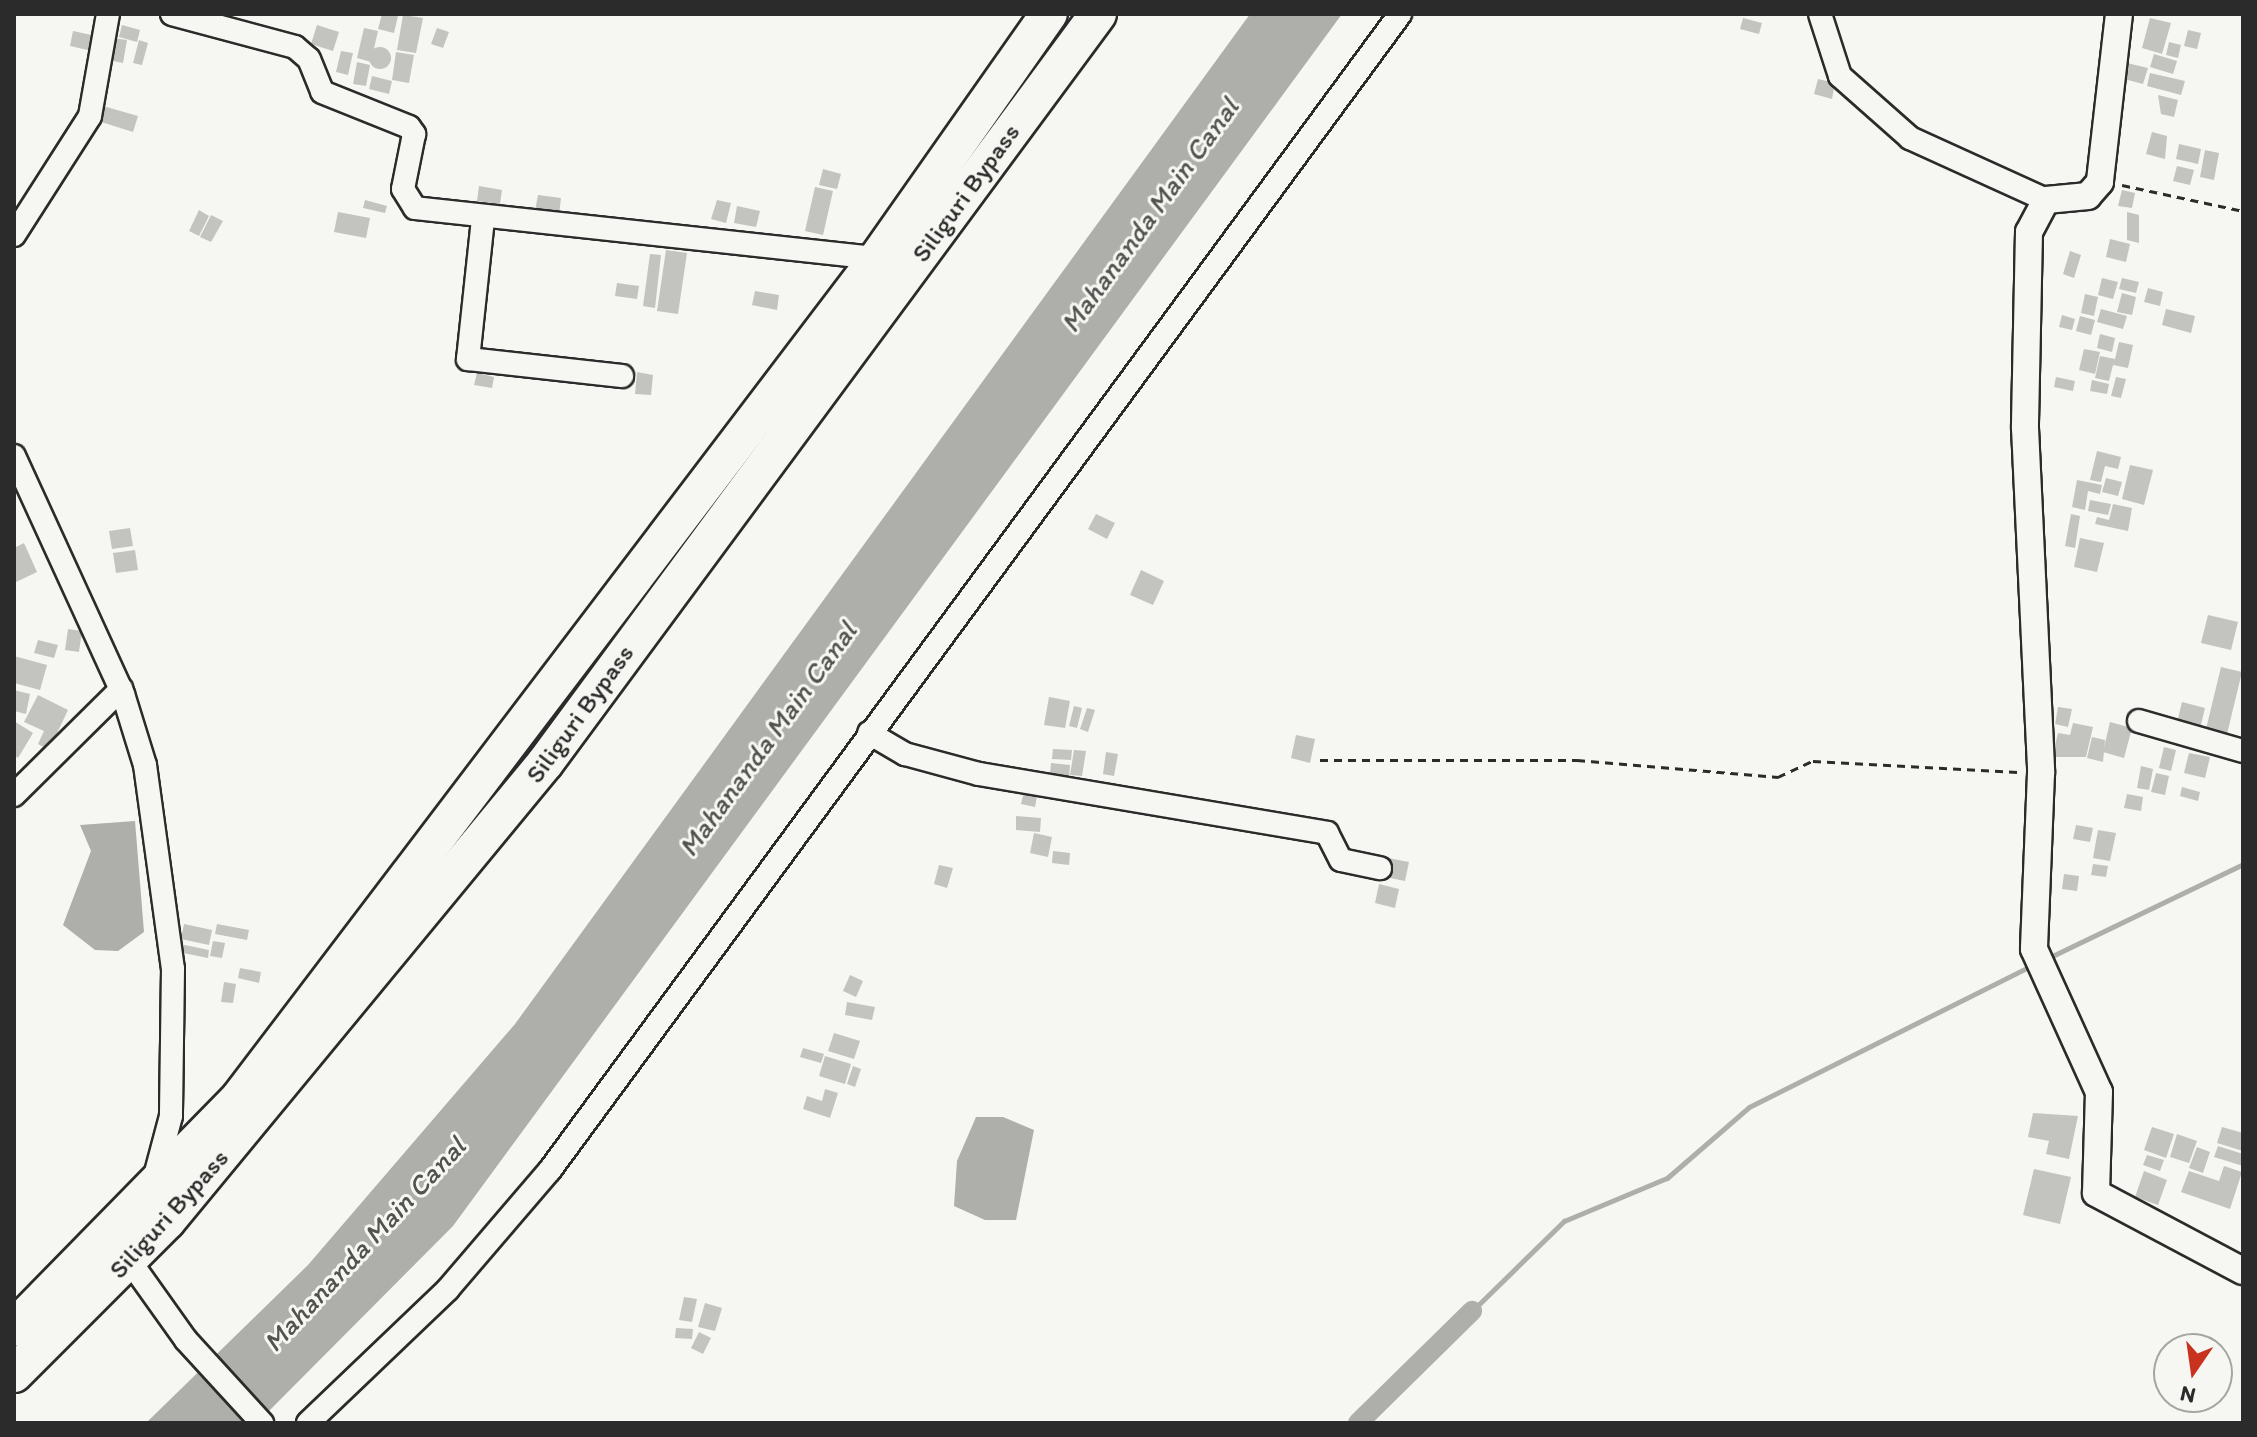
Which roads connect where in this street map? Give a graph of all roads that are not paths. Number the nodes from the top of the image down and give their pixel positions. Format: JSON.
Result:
{"nodes":[{"id":1,"x":108,"y":14,"type":"edge"},
{"id":2,"x":172,"y":14,"type":"edge"},
{"id":3,"x":1049,"y":14,"type":"edge"},
{"id":4,"x":1098,"y":14,"type":"edge"},
{"id":5,"x":1400,"y":14,"type":"edge"},
{"id":6,"x":1820,"y":14,"type":"edge"},
{"id":7,"x":2119,"y":14,"type":"edge"},
{"id":8,"x":2046,"y":200,"type":"junction"},
{"id":9,"x":483,"y":219,"type":"junction"},
{"id":10,"x":14,"y":235,"type":"edge"},
{"id":11,"x":878,"y":257,"type":"junction"},
{"id":12,"x":914,"y":264,"type":"junction"},
{"id":13,"x":622,"y":376,"type":"dead end"},
{"id":14,"x":14,"y":456,"type":"edge"},
{"id":15,"x":121,"y":689,"type":"junction"},
{"id":16,"x":2139,"y":721,"type":"dead end"},
{"id":17,"x":869,"y":733,"type":"junction"},
{"id":18,"x":2243,"y":751,"type":"edge"},
{"id":19,"x":14,"y":795,"type":"edge"},
{"id":20,"x":1380,"y":868,"type":"dead end"},
{"id":21,"x":159,"y":1207,"type":"junction"},
{"id":22,"x":129,"y":1260,"type":"junction"},
{"id":23,"x":2242,"y":1268,"type":"edge"},
{"id":24,"x":14,"y":1328,"type":"edge"},
{"id":25,"x":14,"y":1374,"type":"edge"},
{"id":26,"x":262,"y":1423,"type":"edge"},
{"id":27,"x":308,"y":1423,"type":"edge"}],
"edges":[{"from":1,"to":10,"type":"street"},
{"from":2,"to":9,"type":"street"},
{"from":3,"to":11,"type":"highway"},
{"from":4,"to":12,"type":"highway","name":"Siliguri Bypass"},
{"from":5,"to":17,"type":"street"},
{"from":6,"to":8,"type":"street"},
{"from":7,"to":8,"type":"street"},
{"from":8,"to":23,"type":"street"},
{"from":9,"to":11,"type":"street"},
{"from":9,"to":13,"type":"street"},
{"from":11,"to":12,"type":"street"},
{"from":11,"to":21,"type":"highway"},
{"from":12,"to":21,"type":"highway","name":"Siliguri Bypass"},
{"from":14,"to":15,"type":"street"},
{"from":15,"to":19,"type":"street"},
{"from":15,"to":21,"type":"street"},
{"from":16,"to":18,"type":"street"},
{"from":17,"to":20,"type":"street"},
{"from":17,"to":27,"type":"street"},
{"from":21,"to":22,"type":"highway","name":"Siliguri Bypass"},
{"from":21,"to":24,"type":"highway"},
{"from":22,"to":25,"type":"highway","name":"Siliguri Bypass"},
{"from":22,"to":26,"type":"street"}]}
